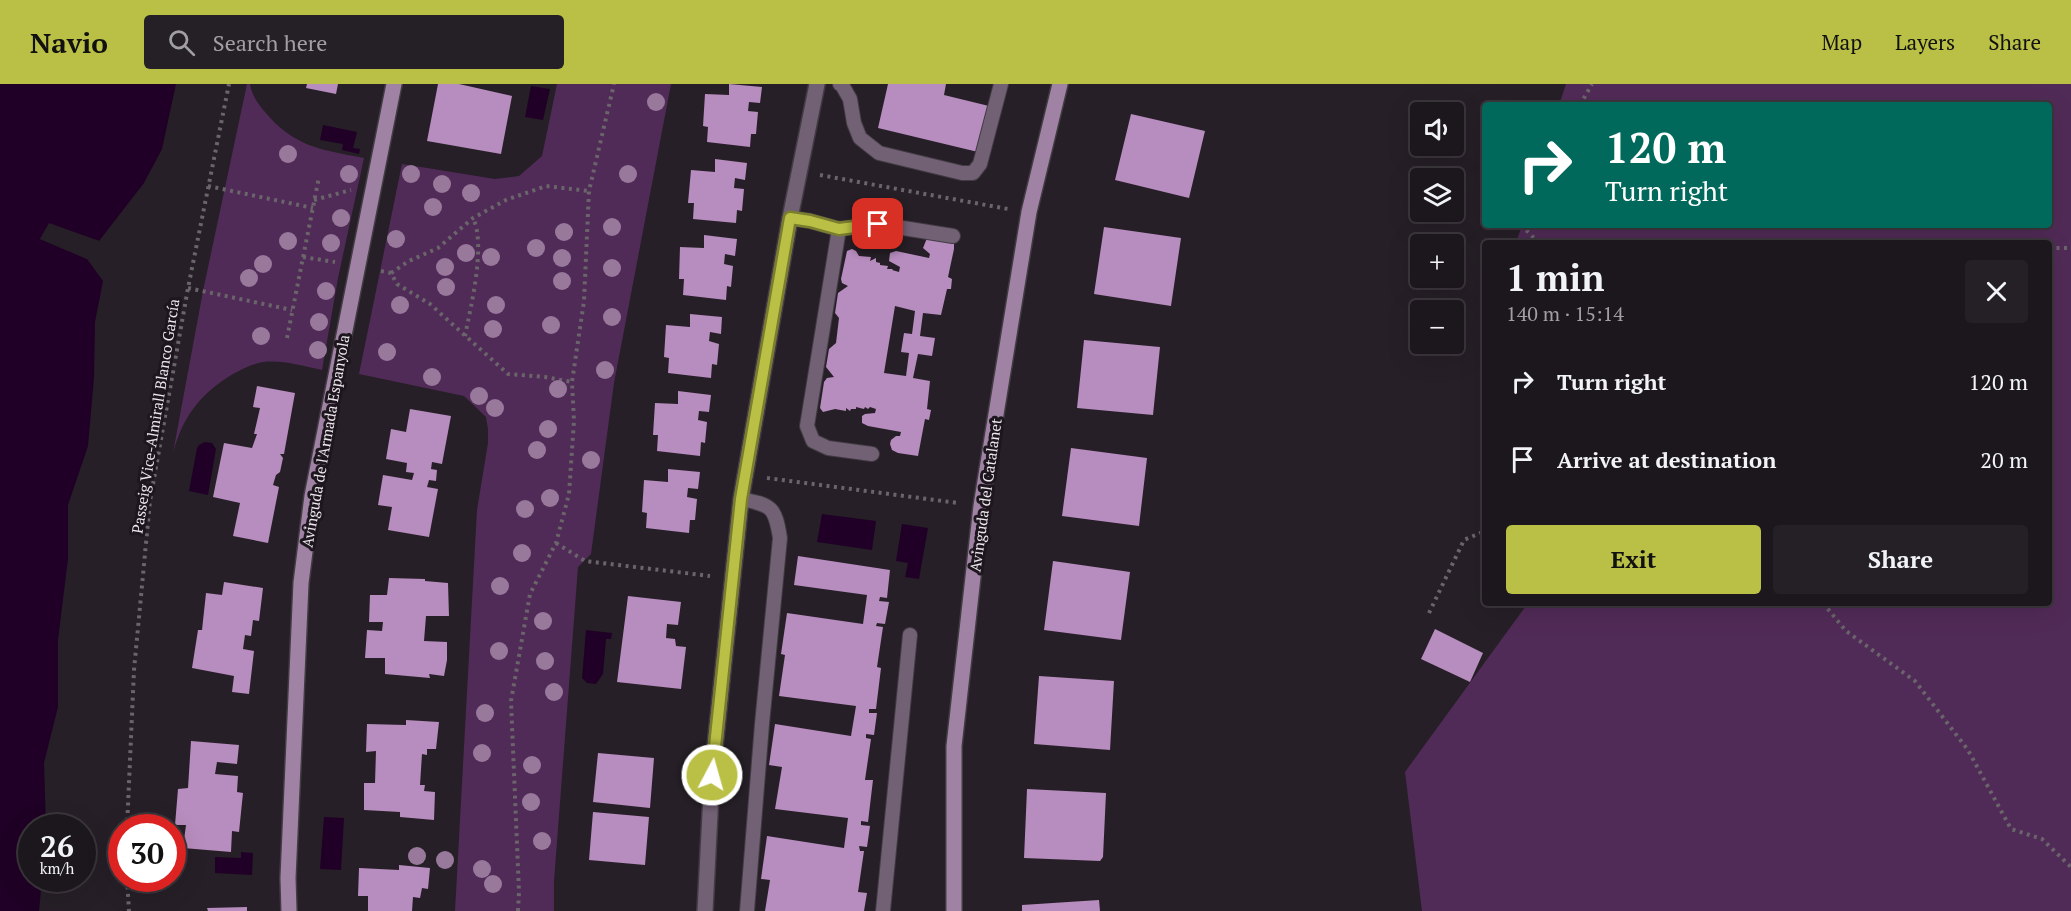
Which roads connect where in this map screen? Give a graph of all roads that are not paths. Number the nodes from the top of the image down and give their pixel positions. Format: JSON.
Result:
{"nodes":[{"id":1,"x":394,"y":84,"type":"edge"},
{"id":2,"x":817,"y":84,"type":"edge"},
{"id":3,"x":840,"y":84,"type":"edge"},
{"id":4,"x":1001,"y":84,"type":"edge"},
{"id":5,"x":1060,"y":84,"type":"edge"},
{"id":6,"x":790,"y":218,"type":"junction"},
{"id":7,"x":839,"y":229,"type":"junction"},
{"id":8,"x":953,"y":236,"type":"dead end"},
{"id":9,"x":872,"y":454,"type":"dead end"},
{"id":10,"x":741,"y":499,"type":"junction"},
{"id":11,"x":910,"y":635,"type":"dead end"},
{"id":12,"x":289,"y":911,"type":"edge"},
{"id":13,"x":705,"y":911,"type":"edge"},
{"id":14,"x":747,"y":911,"type":"edge"},
{"id":15,"x":883,"y":911,"type":"edge"},
{"id":16,"x":954,"y":911,"type":"edge"}],
"edges":[{"from":1,"to":12,"type":"main road","name":"Avinguda de l'Armada Espanyola"},
{"from":2,"to":6,"type":"street"},
{"from":3,"to":4,"type":"lane"},
{"from":5,"to":16,"type":"main road","name":"Avinguda del Catalanet"},
{"from":6,"to":7,"type":"lane"},
{"from":6,"to":10,"type":"street"},
{"from":7,"to":8,"type":"lane"},
{"from":7,"to":9,"type":"lane"},
{"from":10,"to":13,"type":"street"},
{"from":10,"to":14,"type":"lane"},
{"from":11,"to":15,"type":"lane"}]}
